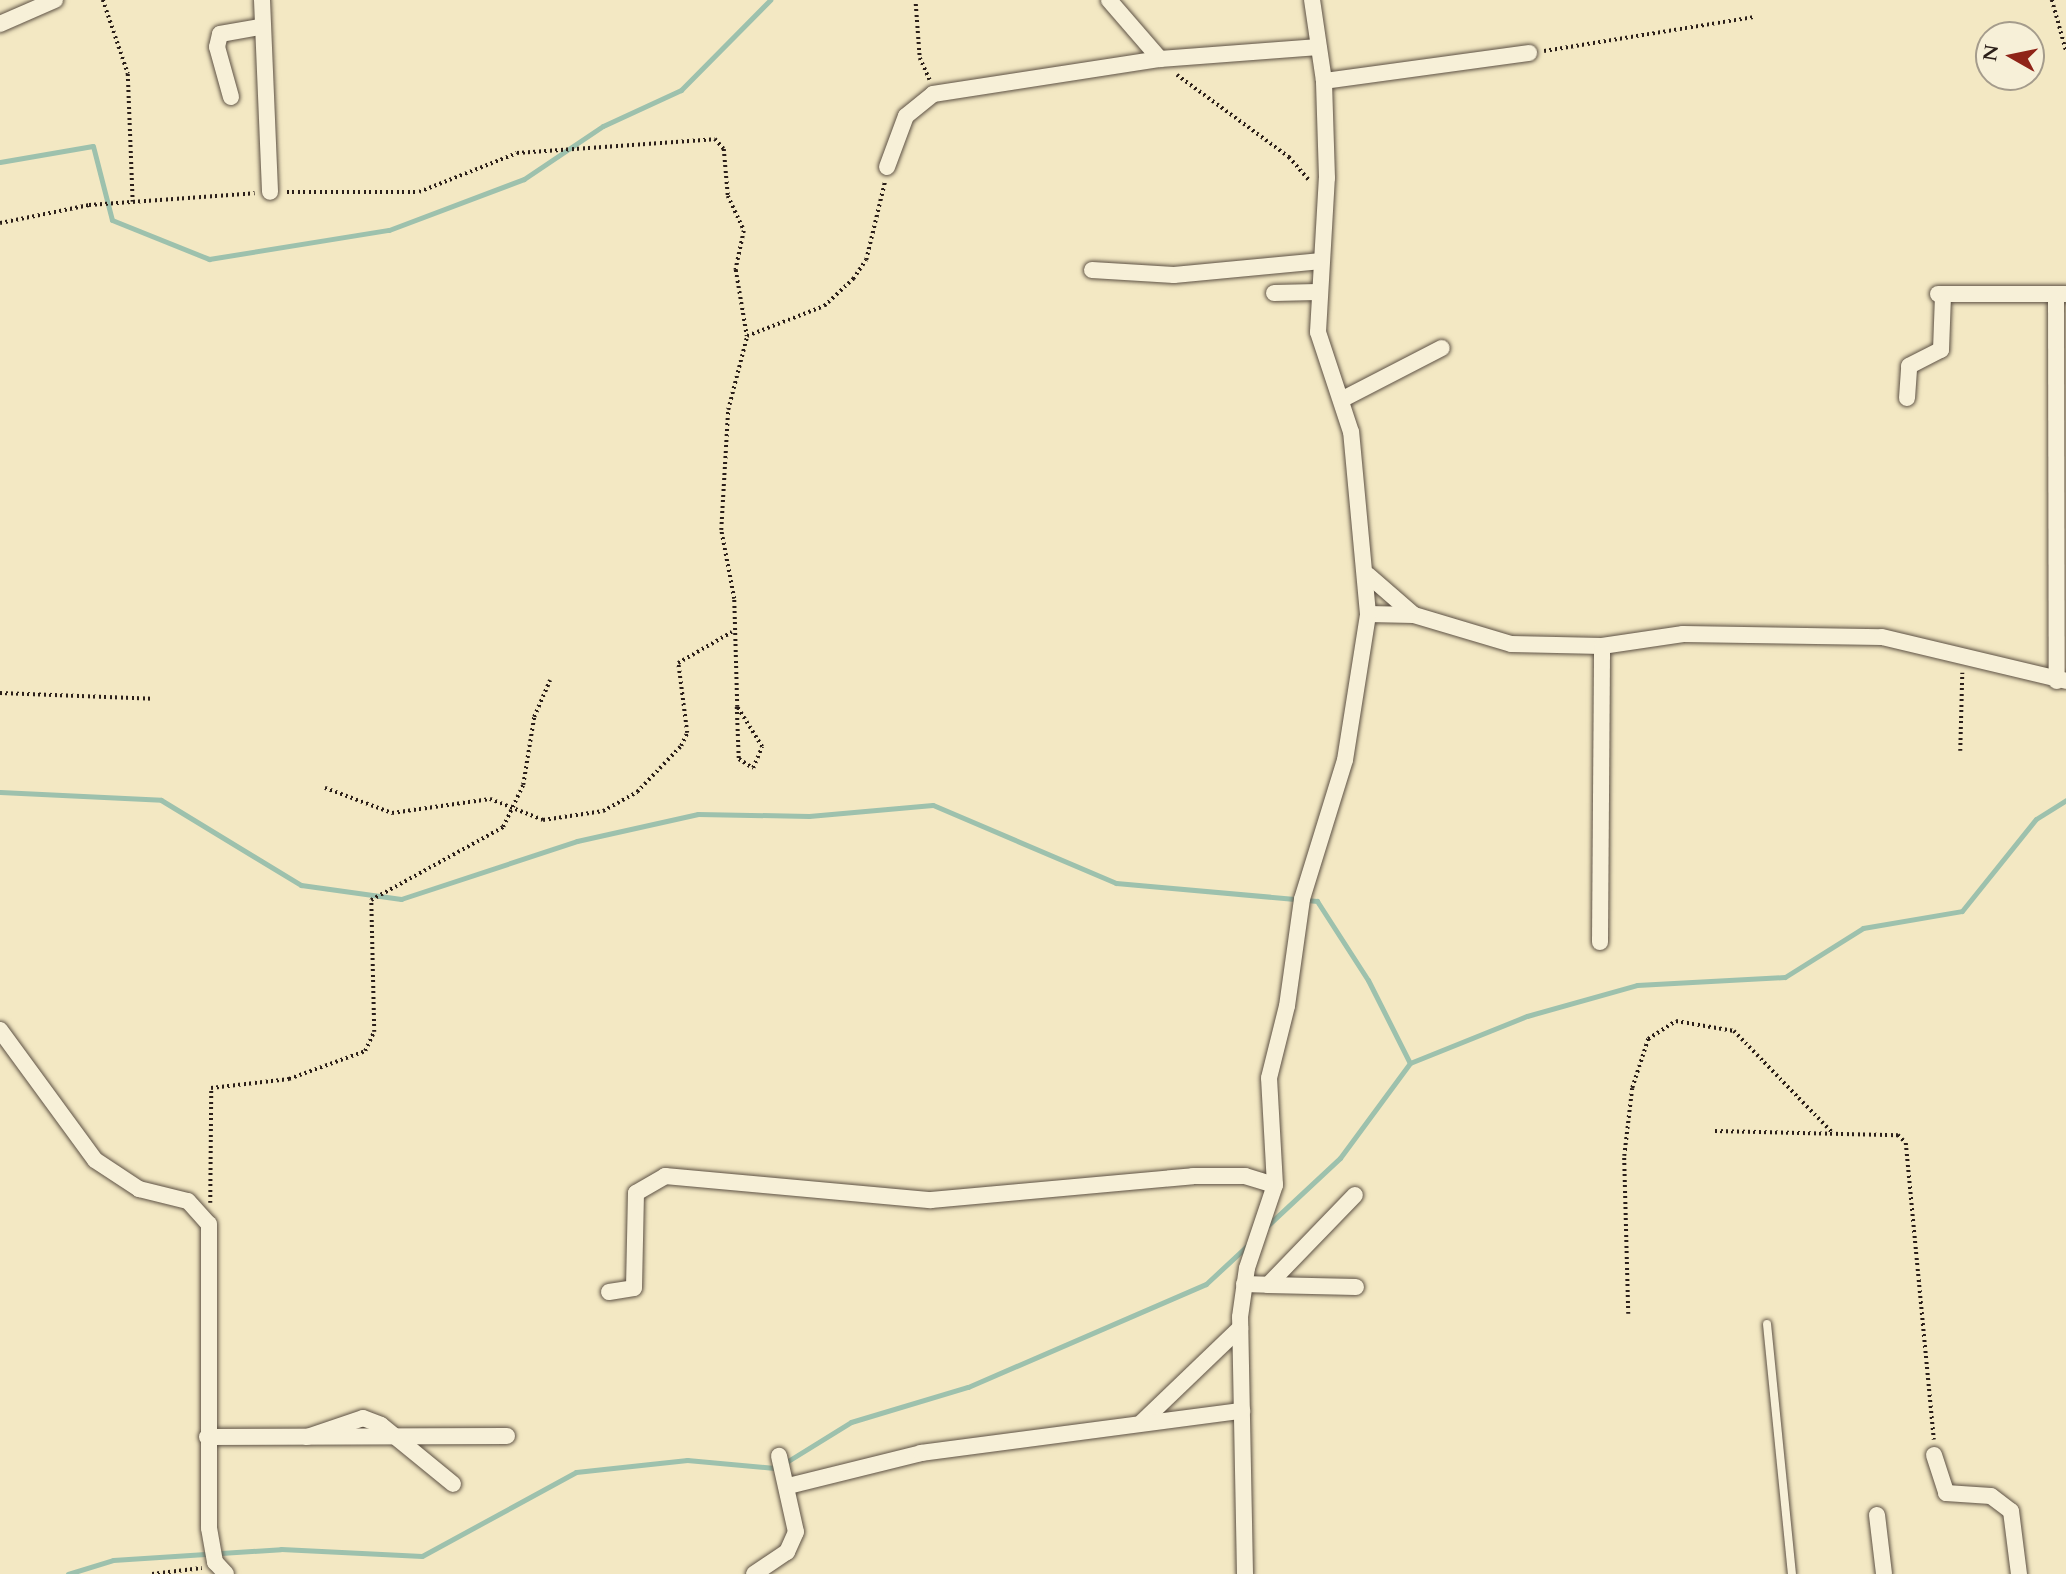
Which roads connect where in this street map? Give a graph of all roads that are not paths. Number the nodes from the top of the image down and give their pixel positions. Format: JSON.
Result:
{"nodes":[{"id":1,"x":55,"y":0,"type":"edge"},
{"id":2,"x":262,"y":0,"type":"edge"},
{"id":3,"x":1109,"y":0,"type":"edge"},
{"id":4,"x":1312,"y":0,"type":"edge"},
{"id":5,"x":0,"y":24,"type":"edge"},
{"id":6,"x":260,"y":27,"type":"junction"},
{"id":7,"x":1319,"y":47,"type":"junction"},
{"id":8,"x":1529,"y":53,"type":"road end"},
{"id":9,"x":1160,"y":59,"type":"junction"},
{"id":10,"x":1324,"y":81,"type":"junction"},
{"id":11,"x":231,"y":97,"type":"dead end"},
{"id":12,"x":887,"y":167,"type":"road end"},
{"id":13,"x":270,"y":192,"type":"road end"},
{"id":14,"x":1321,"y":261,"type":"junction"},
{"id":15,"x":1092,"y":270,"type":"dead end"},
{"id":16,"x":1317,"y":292,"type":"junction"},
{"id":17,"x":1274,"y":293,"type":"dead end"},
{"id":18,"x":2061,"y":294,"type":"edge"},
{"id":19,"x":2066,"y":319,"type":"edge"},
{"id":20,"x":2057,"y":341,"type":"junction"},
{"id":21,"x":1442,"y":348,"type":"dead end"},
{"id":22,"x":1343,"y":398,"type":"junction"},
{"id":23,"x":1907,"y":398,"type":"dead end"},
{"id":24,"x":1368,"y":575,"type":"junction"},
{"id":25,"x":1368,"y":614,"type":"junction"},
{"id":26,"x":1414,"y":615,"type":"junction"},
{"id":27,"x":1602,"y":646,"type":"junction"},
{"id":28,"x":2061,"y":681,"type":"edge"},
{"id":29,"x":1600,"y":943,"type":"dead end"},
{"id":30,"x":0,"y":1030,"type":"edge"},
{"id":31,"x":1275,"y":1185,"type":"junction"},
{"id":32,"x":1355,"y":1195,"type":"dead end"},
{"id":33,"x":1244,"y":1284,"type":"junction"},
{"id":34,"x":1268,"y":1285,"type":"junction"},
{"id":35,"x":1356,"y":1287,"type":"dead end"},
{"id":36,"x":608,"y":1292,"type":"dead end"},
{"id":37,"x":1766,"y":1324,"type":"dead end"},
{"id":38,"x":1240,"y":1328,"type":"junction"},
{"id":39,"x":1242,"y":1411,"type":"junction"},
{"id":40,"x":1142,"y":1422,"type":"junction"},
{"id":41,"x":507,"y":1436,"type":"dead end"},
{"id":42,"x":207,"y":1437,"type":"junction"},
{"id":43,"x":398,"y":1438,"type":"junction"},
{"id":44,"x":1934,"y":1455,"type":"road end"},
{"id":45,"x":779,"y":1456,"type":"dead end"},
{"id":46,"x":453,"y":1484,"type":"dead end"},
{"id":47,"x":788,"y":1486,"type":"junction"},
{"id":48,"x":1877,"y":1515,"type":"dead end"},
{"id":49,"x":222,"y":1571,"type":"edge"},
{"id":50,"x":754,"y":1574,"type":"edge"},
{"id":51,"x":1245,"y":1574,"type":"edge"},
{"id":52,"x":1792,"y":1574,"type":"edge"},
{"id":53,"x":1884,"y":1574,"type":"edge"},
{"id":54,"x":2019,"y":1574,"type":"edge"}],
"edges":[{"from":1,"to":5,"type":"street"},
{"from":2,"to":6,"type":"street"},
{"from":3,"to":9,"type":"street"},
{"from":4,"to":7,"type":"street"},
{"from":6,"to":11,"type":"street"},
{"from":6,"to":13,"type":"street"},
{"from":7,"to":9,"type":"street"},
{"from":7,"to":10,"type":"street"},
{"from":8,"to":10,"type":"street"},
{"from":9,"to":12,"type":"street"},
{"from":10,"to":14,"type":"street"},
{"from":14,"to":15,"type":"street"},
{"from":14,"to":16,"type":"street"},
{"from":16,"to":17,"type":"street"},
{"from":16,"to":22,"type":"street"},
{"from":18,"to":20,"type":"street"},
{"from":18,"to":23,"type":"street"},
{"from":19,"to":20,"type":"street"},
{"from":20,"to":28,"type":"street"},
{"from":21,"to":22,"type":"street"},
{"from":22,"to":24,"type":"street"},
{"from":24,"to":25,"type":"street"},
{"from":24,"to":26,"type":"street"},
{"from":25,"to":26,"type":"street"},
{"from":25,"to":31,"type":"street"},
{"from":26,"to":27,"type":"street"},
{"from":27,"to":28,"type":"street"},
{"from":27,"to":29,"type":"street"},
{"from":30,"to":42,"type":"street"},
{"from":31,"to":33,"type":"street"},
{"from":31,"to":36,"type":"street"},
{"from":32,"to":34,"type":"street"},
{"from":33,"to":34,"type":"street"},
{"from":33,"to":38,"type":"street"},
{"from":34,"to":35,"type":"street"},
{"from":37,"to":52,"type":"lane"},
{"from":38,"to":39,"type":"street"},
{"from":38,"to":40,"type":"street"},
{"from":39,"to":40,"type":"street"},
{"from":39,"to":51,"type":"street"},
{"from":40,"to":47,"type":"street"},
{"from":41,"to":43,"type":"street"},
{"from":42,"to":43,"type":"street"},
{"from":42,"to":49,"type":"street"},
{"from":43,"to":46,"type":"street"},
{"from":44,"to":54,"type":"street"},
{"from":45,"to":47,"type":"street"},
{"from":47,"to":50,"type":"street"},
{"from":48,"to":53,"type":"street"}]}
